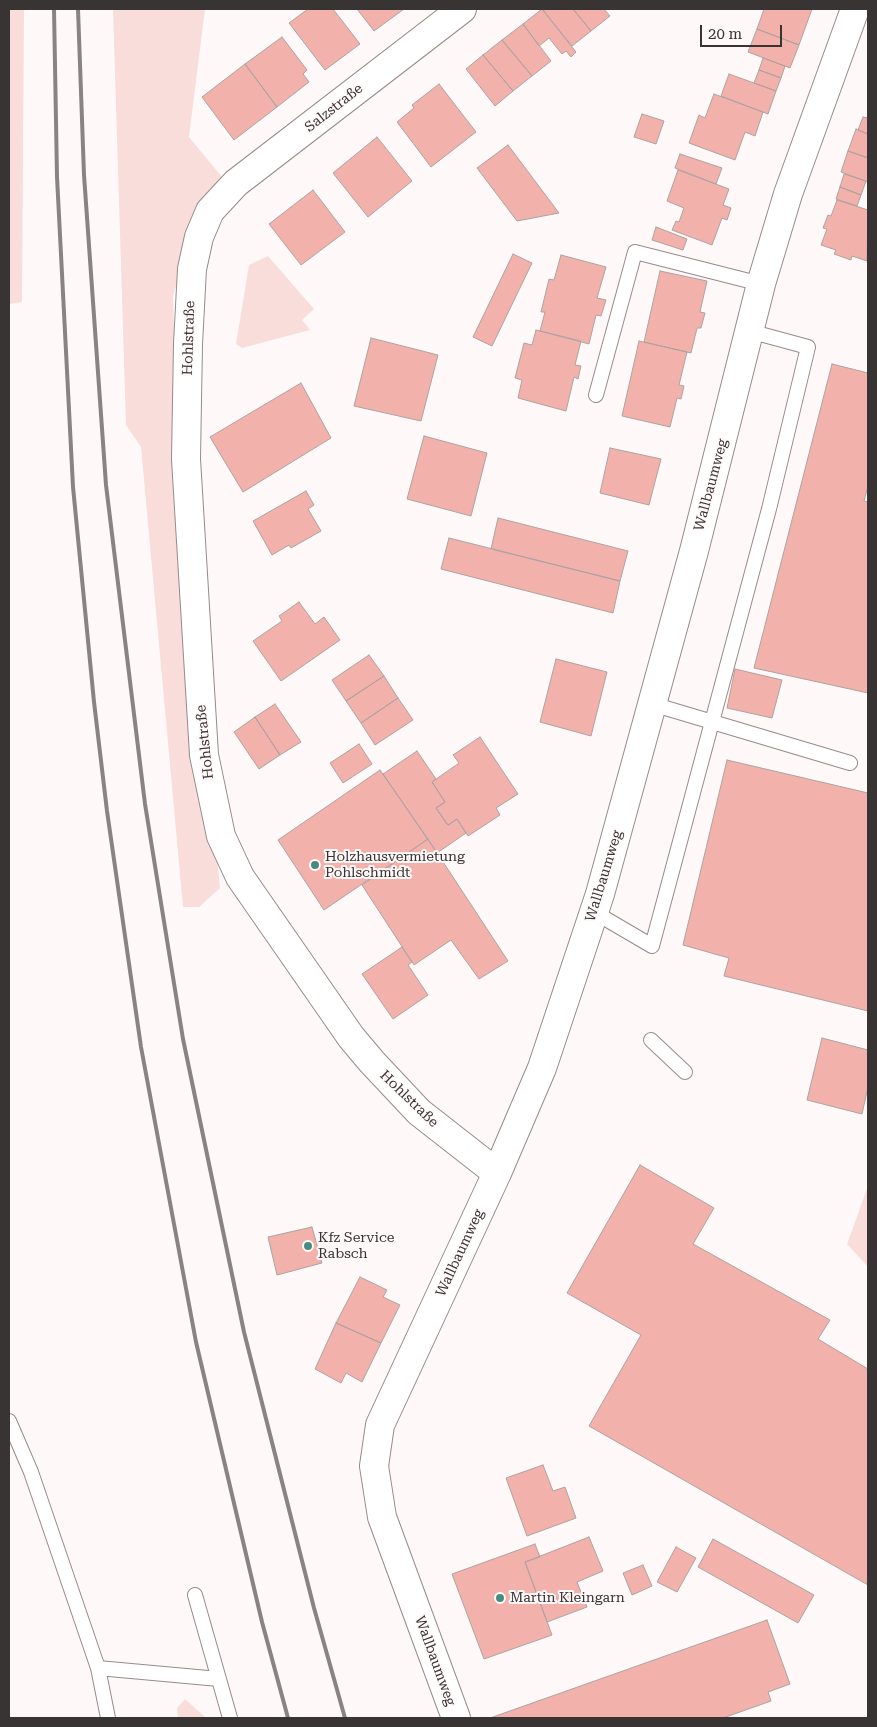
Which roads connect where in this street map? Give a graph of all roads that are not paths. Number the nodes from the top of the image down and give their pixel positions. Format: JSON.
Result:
{"nodes":[{"id":1,"x":462,"y":9,"type":"edge"},
{"id":2,"x":859,"y":11,"type":"edge"},
{"id":3,"x":210,"y":211,"type":"joint"},
{"id":4,"x":762,"y":284,"type":"junction"},
{"id":5,"x":749,"y":331,"type":"junction"},
{"id":6,"x":596,"y":395,"type":"dead end"},
{"id":7,"x":652,"y":704,"type":"junction"},
{"id":8,"x":712,"y":722,"type":"junction"},
{"id":9,"x":850,"y":763,"type":"dead end"},
{"id":10,"x":594,"y":912,"type":"junction"},
{"id":11,"x":651,"y":1040,"type":"dead end"},
{"id":12,"x":685,"y":1072,"type":"dead end"},
{"id":13,"x":497,"y":1173,"type":"junction"},
{"id":14,"x":9,"y":1421,"type":"edge"},
{"id":15,"x":195,"y":1595,"type":"dead end"},
{"id":16,"x":98,"y":1668,"type":"junction"},
{"id":17,"x":219,"y":1679,"type":"junction"},
{"id":18,"x":108,"y":1718,"type":"edge"},
{"id":19,"x":230,"y":1718,"type":"edge"},
{"id":20,"x":456,"y":1718,"type":"edge"}],
"edges":[{"from":1,"to":3,"type":"street","name":"Salzstraße"},
{"from":2,"to":4,"type":"street","name":"Wallbaumweg"},
{"from":3,"to":13,"type":"street","name":"Hohlstraße"},
{"from":4,"to":5,"type":"street","name":"Wallbaumweg"},
{"from":4,"to":6,"type":"lane"},
{"from":5,"to":7,"type":"street","name":"Wallbaumweg"},
{"from":5,"to":8,"type":"lane"},
{"from":7,"to":8,"type":"lane"},
{"from":7,"to":10,"type":"street","name":"Wallbaumweg"},
{"from":8,"to":9,"type":"lane"},
{"from":8,"to":10,"type":"lane"},
{"from":10,"to":13,"type":"street","name":"Wallbaumweg"},
{"from":11,"to":12,"type":"lane"},
{"from":13,"to":20,"type":"street","name":"Wallbaumweg"},
{"from":14,"to":16,"type":"lane"},
{"from":15,"to":17,"type":"lane"},
{"from":16,"to":17,"type":"lane"},
{"from":16,"to":18,"type":"lane"},
{"from":17,"to":19,"type":"lane"}]}
